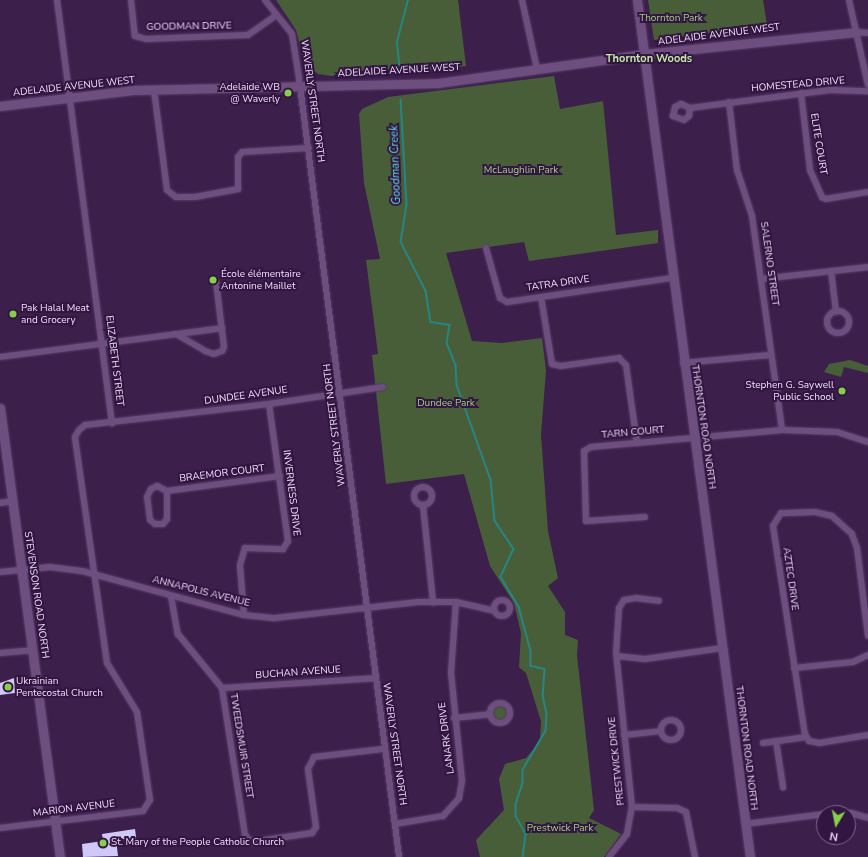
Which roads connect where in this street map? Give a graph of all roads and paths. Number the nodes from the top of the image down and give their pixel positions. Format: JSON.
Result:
{"nodes":[{"id":1,"x":57,"y":0,"type":"edge"},
{"id":2,"x":130,"y":0,"type":"edge"},
{"id":3,"x":265,"y":0,"type":"edge"},
{"id":4,"x":522,"y":0,"type":"edge"},
{"id":5,"x":637,"y":0,"type":"edge"},
{"id":6,"x":849,"y":0,"type":"edge"},
{"id":7,"x":275,"y":16,"type":"junction"},
{"id":8,"x":856,"y":32,"type":"junction"},
{"id":9,"x":868,"y":33,"type":"edge"},
{"id":10,"x":644,"y":54,"type":"junction"},
{"id":11,"x":537,"y":69,"type":"junction"},
{"id":12,"x":868,"y":85,"type":"edge"},
{"id":13,"x":300,"y":86,"type":"junction"},
{"id":14,"x":154,"y":90,"type":"junction"},
{"id":15,"x":868,"y":92,"type":"edge"},
{"id":16,"x":801,"y":93,"type":"junction"},
{"id":17,"x":71,"y":97,"type":"junction"},
{"id":18,"x":729,"y":102,"type":"junction"},
{"id":19,"x":0,"y":106,"type":"edge"},
{"id":20,"x":690,"y":108,"type":"dead end"},
{"id":21,"x":309,"y":148,"type":"junction"},
{"id":22,"x":868,"y":192,"type":"edge"},
{"id":23,"x":486,"y":248,"type":"dead end"},
{"id":24,"x":868,"y":267,"type":"edge"},
{"id":25,"x":831,"y":271,"type":"junction"},
{"id":26,"x":672,"y":278,"type":"junction"},
{"id":27,"x":762,"y":279,"type":"junction"},
{"id":28,"x":216,"y":282,"type":"dead end"},
{"id":29,"x":541,"y":297,"type":"junction"},
{"id":30,"x":836,"y":312,"type":"dead end"},
{"id":31,"x":222,"y":328,"type":"junction"},
{"id":32,"x":176,"y":334,"type":"junction"},
{"id":33,"x":101,"y":344,"type":"junction"},
{"id":34,"x":770,"y":355,"type":"junction"},
{"id":35,"x":0,"y":357,"type":"edge"},
{"id":36,"x":683,"y":362,"type":"junction"},
{"id":37,"x":383,"y":387,"type":"dead end"},
{"id":38,"x":342,"y":392,"type":"junction"},
{"id":39,"x":269,"y":404,"type":"junction"},
{"id":40,"x":0,"y":408,"type":"edge"},
{"id":41,"x":112,"y":423,"type":"junction"},
{"id":42,"x":782,"y":430,"type":"junction"},
{"id":43,"x":2,"y":434,"type":"edge"},
{"id":44,"x":694,"y":437,"type":"junction"},
{"id":45,"x":868,"y":442,"type":"edge"},
{"id":46,"x":637,"y":443,"type":"junction"},
{"id":47,"x":280,"y":476,"type":"junction"},
{"id":48,"x":167,"y":491,"type":"junction"},
{"id":49,"x":12,"y":501,"type":"junction"},
{"id":50,"x":0,"y":503,"type":"edge"},
{"id":51,"x":423,"y":505,"type":"dead end"},
{"id":52,"x":645,"y":517,"type":"dead end"},
{"id":53,"x":22,"y":569,"type":"junction"},
{"id":54,"x":0,"y":572,"type":"edge"},
{"id":55,"x":96,"y":574,"type":"junction"},
{"id":56,"x":171,"y":596,"type":"junction"},
{"id":57,"x":659,"y":601,"type":"dead end"},
{"id":58,"x":433,"y":602,"type":"junction"},
{"id":59,"x":456,"y":602,"type":"junction"},
{"id":60,"x":866,"y":606,"type":"edge"},
{"id":61,"x":366,"y":610,"type":"junction"},
{"id":62,"x":494,"y":610,"type":"dead end"},
{"id":63,"x":244,"y":615,"type":"junction"},
{"id":64,"x":868,"y":636,"type":"edge"},
{"id":65,"x":722,"y":648,"type":"junction"},
{"id":66,"x":32,"y":650,"type":"junction"},
{"id":67,"x":0,"y":654,"type":"edge"},
{"id":68,"x":868,"y":655,"type":"edge"},
{"id":69,"x":616,"y":656,"type":"junction"},
{"id":70,"x":794,"y":668,"type":"junction"},
{"id":71,"x":375,"y":678,"type":"junction"},
{"id":72,"x":222,"y":688,"type":"junction"},
{"id":73,"x":490,"y":714,"type":"dead end"},
{"id":74,"x":454,"y":718,"type":"junction"},
{"id":75,"x":661,"y":731,"type":"dead end"},
{"id":76,"x":624,"y":735,"type":"junction"},
{"id":77,"x":868,"y":735,"type":"edge"},
{"id":78,"x":807,"y":737,"type":"junction"},
{"id":79,"x":776,"y":742,"type":"junction"},
{"id":80,"x":763,"y":743,"type":"dead end"},
{"id":81,"x":383,"y":749,"type":"junction"},
{"id":82,"x":783,"y":787,"type":"dead end"},
{"id":83,"x":632,"y":807,"type":"junction"},
{"id":84,"x":816,"y":815,"type":"edge"},
{"id":85,"x":856,"y":816,"type":"edge"},
{"id":86,"x":868,"y":818,"type":"edge"},
{"id":87,"x":56,"y":821,"type":"junction"},
{"id":88,"x":396,"y":824,"type":"junction"},
{"id":89,"x":745,"y":824,"type":"junction"},
{"id":90,"x":0,"y":828,"type":"edge"},
{"id":91,"x":60,"y":857,"type":"edge"},
{"id":92,"x":399,"y":857,"type":"edge"},
{"id":93,"x":609,"y":857,"type":"edge"},
{"id":94,"x":695,"y":857,"type":"edge"},
{"id":95,"x":750,"y":857,"type":"edge"}],
"edges":[{"from":1,"to":17,"type":"street","name":"ELIZABETH STREET"},
{"from":2,"to":7,"type":"street","name":"GOODMAN DRIVE"},
{"from":3,"to":7,"type":"street","name":"WAVERLY STREET NORTH"},
{"from":4,"to":11,"type":"street"},
{"from":5,"to":10,"type":"main road","name":"THORNTON ROAD NORTH"},
{"from":6,"to":8,"type":"street"},
{"from":7,"to":13,"type":"street","name":"WAVERLY STREET NORTH"},
{"from":8,"to":9,"type":"street","name":"ADELAIDE AVENUE WEST"},
{"from":8,"to":10,"type":"main road","name":"ADELAIDE AVENUE WEST"},
{"from":8,"to":12,"type":"street"},
{"from":10,"to":11,"type":"main road","name":"ADELAIDE AVENUE WEST"},
{"from":10,"to":26,"type":"main road","name":"THORNTON ROAD NORTH"},
{"from":11,"to":13,"type":"main road","name":"ADELAIDE AVENUE WEST"},
{"from":13,"to":14,"type":"main road","name":"ADELAIDE AVENUE WEST"},
{"from":13,"to":21,"type":"street","name":"WAVERLY STREET NORTH"},
{"from":14,"to":17,"type":"main road","name":"ADELAIDE AVENUE WEST"},
{"from":14,"to":21,"type":"street"},
{"from":15,"to":16,"type":"street","name":"HOMESTEAD DRIVE"},
{"from":16,"to":18,"type":"street","name":"HOMESTEAD DRIVE"},
{"from":16,"to":22,"type":"street","name":"ELITE COURT"},
{"from":17,"to":19,"type":"main road","name":"ADELAIDE AVENUE WEST"},
{"from":17,"to":33,"type":"street","name":"ELIZABETH STREET"},
{"from":18,"to":20,"type":"street","name":"HOMESTEAD DRIVE"},
{"from":18,"to":27,"type":"street","name":"SALERNO STREET"},
{"from":21,"to":38,"type":"street","name":"WAVERLY STREET NORTH"},
{"from":23,"to":29,"type":"street","name":"TATRA DRIVE"},
{"from":24,"to":25,"type":"street"},
{"from":25,"to":27,"type":"street"},
{"from":25,"to":30,"type":"street"},
{"from":26,"to":29,"type":"street","name":"TATRA DRIVE"},
{"from":26,"to":36,"type":"main road","name":"THORNTON ROAD NORTH"},
{"from":27,"to":34,"type":"street","name":"SALERNO STREET"},
{"from":28,"to":31,"type":"street"},
{"from":29,"to":46,"type":"street"},
{"from":31,"to":32,"type":"street"},
{"from":31,"to":32,"type":"street"},
{"from":32,"to":33,"type":"street"},
{"from":33,"to":35,"type":"street"},
{"from":33,"to":41,"type":"street","name":"ELIZABETH STREET"},
{"from":34,"to":36,"type":"street"},
{"from":34,"to":42,"type":"street","name":"SALERNO STREET"},
{"from":36,"to":44,"type":"main road","name":"THORNTON ROAD NORTH"},
{"from":37,"to":38,"type":"street","name":"DUNDEE AVENUE"},
{"from":38,"to":39,"type":"street","name":"DUNDEE AVENUE"},
{"from":38,"to":61,"type":"street","name":"WAVERLY STREET NORTH"},
{"from":39,"to":41,"type":"street","name":"DUNDEE AVENUE"},
{"from":39,"to":47,"type":"street","name":"INVERNESS DRIVE"},
{"from":40,"to":43,"type":"main road","name":"STEVENSON ROAD NORTH"},
{"from":41,"to":55,"type":"street"},
{"from":42,"to":44,"type":"street","name":"TARN COURT"},
{"from":42,"to":45,"type":"street","name":"TARN COURT"},
{"from":43,"to":49,"type":"main road","name":"STEVENSON ROAD NORTH"},
{"from":44,"to":46,"type":"street","name":"TARN COURT"},
{"from":44,"to":65,"type":"main road","name":"THORNTON ROAD NORTH"},
{"from":46,"to":52,"type":"street","name":"TARN COURT"},
{"from":47,"to":48,"type":"street","name":"BRAEMOR COURT"},
{"from":47,"to":63,"type":"street","name":"INVERNESS DRIVE"},
{"from":48,"to":48,"type":"street","name":"BRAEMOR COURT"},
{"from":49,"to":50,"type":"street"},
{"from":49,"to":53,"type":"main road","name":"STEVENSON ROAD NORTH"},
{"from":51,"to":58,"type":"street"},
{"from":53,"to":54,"type":"street","name":"ANNAPOLIS AVENUE"},
{"from":53,"to":55,"type":"street","name":"ANNAPOLIS AVENUE"},
{"from":53,"to":66,"type":"main road","name":"STEVENSON ROAD NORTH"},
{"from":55,"to":56,"type":"street","name":"ANNAPOLIS AVENUE"},
{"from":55,"to":87,"type":"street","name":"MARION AVENUE"},
{"from":56,"to":63,"type":"street","name":"ANNAPOLIS AVENUE"},
{"from":56,"to":72,"type":"street","name":"TWEEDSMUIR STREET"},
{"from":57,"to":69,"type":"street","name":"PRESTWICK DRIVE"},
{"from":58,"to":59,"type":"street","name":"ANNAPOLIS AVENUE"},
{"from":58,"to":61,"type":"street","name":"ANNAPOLIS AVENUE"},
{"from":59,"to":62,"type":"street","name":"ANNAPOLIS AVENUE"},
{"from":59,"to":74,"type":"street","name":"LANARK DRIVE"},
{"from":60,"to":64,"type":"street"},
{"from":60,"to":70,"type":"street","name":"AZTEC DRIVE"},
{"from":61,"to":63,"type":"street","name":"ANNAPOLIS AVENUE"},
{"from":61,"to":71,"type":"street","name":"WAVERLY STREET NORTH"},
{"from":65,"to":69,"type":"street"},
{"from":65,"to":89,"type":"main road","name":"THORNTON ROAD NORTH"},
{"from":66,"to":67,"type":"street"},
{"from":66,"to":87,"type":"main road","name":"STEVENSON ROAD NORTH"},
{"from":68,"to":70,"type":"street"},
{"from":69,"to":76,"type":"street","name":"PRESTWICK DRIVE"},
{"from":70,"to":78,"type":"street","name":"AZTEC DRIVE"},
{"from":71,"to":72,"type":"street","name":"BUCHAN AVENUE"},
{"from":71,"to":81,"type":"street","name":"WAVERLY STREET NORTH"},
{"from":72,"to":81,"type":"street","name":"TWEEDSMUIR STREET"},
{"from":73,"to":74,"type":"street"},
{"from":74,"to":88,"type":"street","name":"LANARK DRIVE"},
{"from":75,"to":76,"type":"street"},
{"from":76,"to":83,"type":"street","name":"PRESTWICK DRIVE"},
{"from":77,"to":78,"type":"street"},
{"from":78,"to":79,"type":"street"},
{"from":79,"to":80,"type":"street"},
{"from":79,"to":82,"type":"street"},
{"from":81,"to":88,"type":"street","name":"WAVERLY STREET NORTH"},
{"from":83,"to":93,"type":"street","name":"PRESTWICK DRIVE"},
{"from":83,"to":94,"type":"street"},
{"from":84,"to":89,"type":"street"},
{"from":85,"to":86,"type":"street"},
{"from":87,"to":90,"type":"street","name":"MARION AVENUE"},
{"from":87,"to":91,"type":"main road","name":"STEVENSON ROAD NORTH"},
{"from":88,"to":92,"type":"street","name":"WAVERLY STREET NORTH"},
{"from":89,"to":95,"type":"main road","name":"THORNTON ROAD NORTH"}]}
